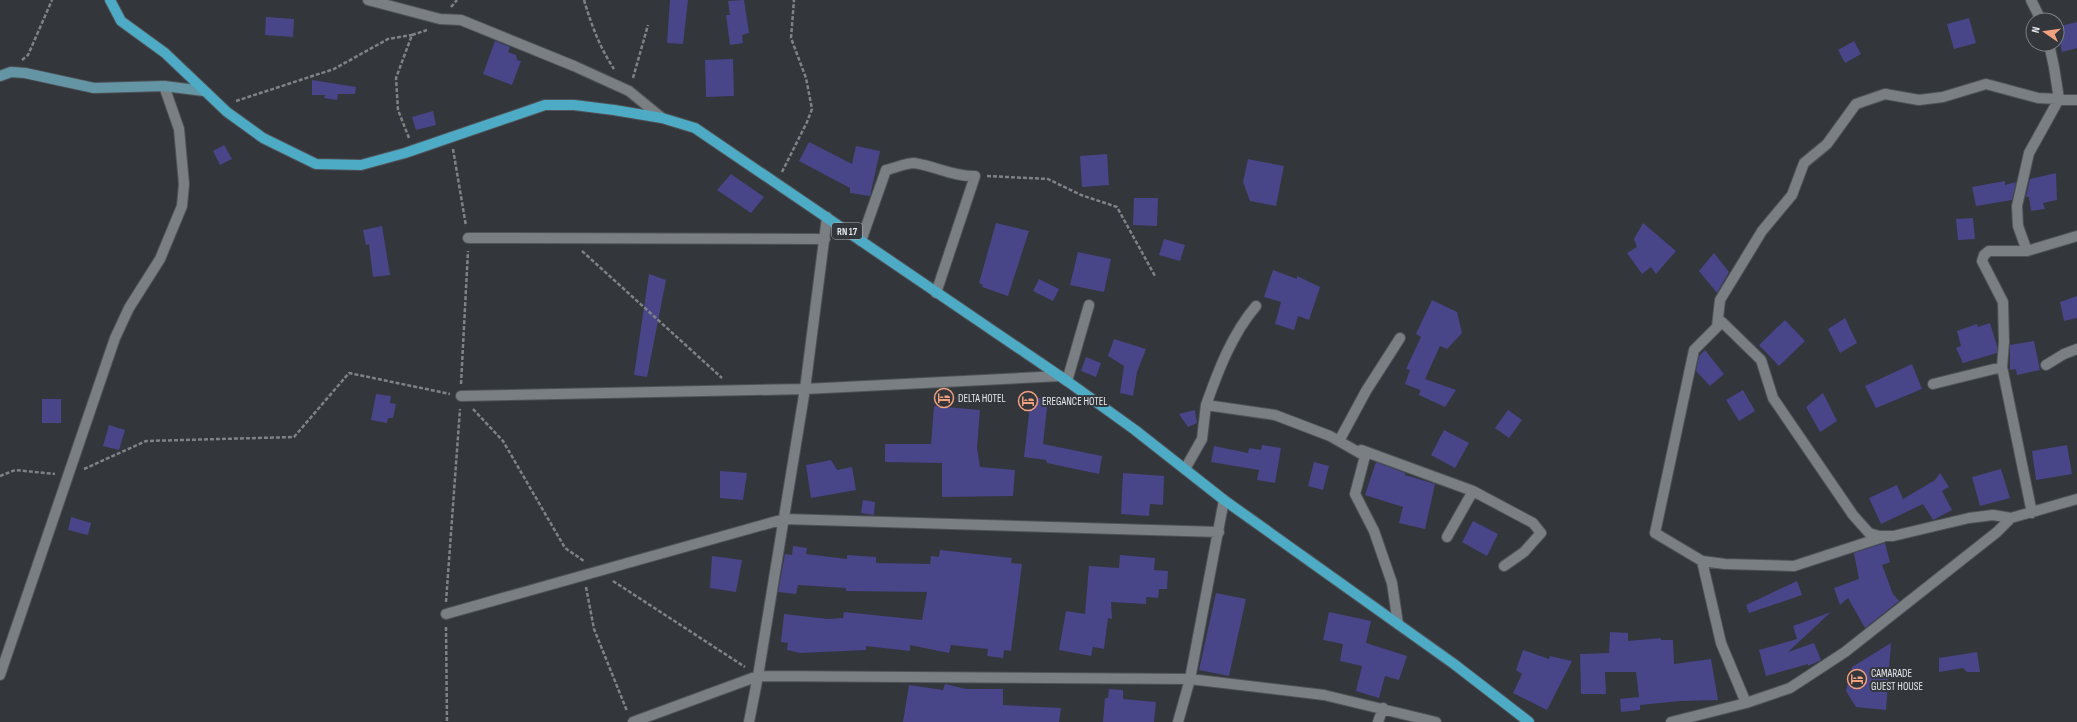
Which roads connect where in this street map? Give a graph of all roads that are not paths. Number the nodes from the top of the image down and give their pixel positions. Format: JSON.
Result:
{"nodes":[{"id":1,"x":110,"y":0,"type":"edge"},
{"id":2,"x":368,"y":0,"type":"edge"},
{"id":3,"x":2031,"y":0,"type":"edge"},
{"id":4,"x":2037,"y":12,"type":"edge"},
{"id":5,"x":2051,"y":52,"type":"edge"},
{"id":6,"x":0,"y":76,"type":"edge"},
{"id":7,"x":164,"y":86,"type":"junction"},
{"id":8,"x":204,"y":91,"type":"junction"},
{"id":9,"x":2059,"y":99,"type":"junction"},
{"id":10,"x":2077,"y":100,"type":"edge"},
{"id":11,"x":662,"y":118,"type":"junction"},
{"id":12,"x":827,"y":218,"type":"junction"},
{"id":13,"x":2077,"y":236,"type":"edge"},
{"id":14,"x":468,"y":238,"type":"road end"},
{"id":15,"x":824,"y":239,"type":"junction"},
{"id":16,"x":861,"y":241,"type":"junction"},
{"id":17,"x":2026,"y":251,"type":"junction"},
{"id":18,"x":936,"y":293,"type":"junction"},
{"id":19,"x":1089,"y":305,"type":"dead end"},
{"id":20,"x":1256,"y":306,"type":"dead end"},
{"id":21,"x":1717,"y":327,"type":"junction"},
{"id":22,"x":1400,"y":338,"type":"dead end"},
{"id":23,"x":2077,"y":349,"type":"edge"},
{"id":24,"x":2002,"y":366,"type":"junction"},
{"id":25,"x":2046,"y":366,"type":"dead end"},
{"id":26,"x":1064,"y":379,"type":"junction"},
{"id":27,"x":1933,"y":384,"type":"dead end"},
{"id":28,"x":805,"y":388,"type":"junction"},
{"id":29,"x":461,"y":396,"type":"road end"},
{"id":30,"x":1206,"y":405,"type":"junction"},
{"id":31,"x":1343,"y":443,"type":"junction"},
{"id":32,"x":1185,"y":469,"type":"junction"},
{"id":33,"x":1473,"y":491,"type":"junction"},
{"id":34,"x":2077,"y":499,"type":"edge"},
{"id":35,"x":1224,"y":500,"type":"junction"},
{"id":36,"x":2032,"y":513,"type":"junction"},
{"id":37,"x":2011,"y":518,"type":"junction"},
{"id":38,"x":784,"y":519,"type":"junction"},
{"id":39,"x":1219,"y":532,"type":"junction"},
{"id":40,"x":1885,"y":536,"type":"junction"},
{"id":41,"x":1447,"y":537,"type":"dead end"},
{"id":42,"x":1702,"y":561,"type":"junction"},
{"id":43,"x":1504,"y":566,"type":"dead end"},
{"id":44,"x":446,"y":614,"type":"road end"},
{"id":45,"x":1398,"y":624,"type":"junction"},
{"id":46,"x":0,"y":675,"type":"edge"},
{"id":47,"x":758,"y":676,"type":"junction"},
{"id":48,"x":1190,"y":679,"type":"junction"},
{"id":49,"x":1746,"y":703,"type":"junction"},
{"id":50,"x":1383,"y":708,"type":"junction"},
{"id":51,"x":630,"y":718,"type":"edge"},
{"id":52,"x":749,"y":722,"type":"edge"},
{"id":53,"x":1178,"y":722,"type":"edge"},
{"id":54,"x":1378,"y":722,"type":"edge"},
{"id":55,"x":1436,"y":722,"type":"edge"},
{"id":56,"x":1529,"y":722,"type":"edge"},
{"id":57,"x":1671,"y":722,"type":"edge"}],
"edges":[{"from":1,"to":8,"type":"main road","number":"RN 17"},
{"from":2,"to":11,"type":"street"},
{"from":3,"to":4,"type":"street"},
{"from":5,"to":9,"type":"street"},
{"from":6,"to":7,"type":"street"},
{"from":7,"to":8,"type":"street"},
{"from":7,"to":46,"type":"street"},
{"from":8,"to":11,"type":"main road","number":"RN 17"},
{"from":9,"to":10,"type":"street"},
{"from":9,"to":17,"type":"street"},
{"from":9,"to":21,"type":"street"},
{"from":11,"to":12,"type":"main road","number":"RN 17"},
{"from":12,"to":15,"type":"street"},
{"from":12,"to":16,"type":"main road","number":"RN 17"},
{"from":13,"to":17,"type":"street"},
{"from":14,"to":15,"type":"street"},
{"from":15,"to":28,"type":"street"},
{"from":16,"to":18,"type":"main road","number":"RN 17"},
{"from":16,"to":18,"type":"street"},
{"from":17,"to":24,"type":"street"},
{"from":18,"to":26,"type":"main road","number":"RN 17"},
{"from":19,"to":26,"type":"street"},
{"from":20,"to":30,"type":"street"},
{"from":21,"to":40,"type":"street"},
{"from":21,"to":42,"type":"street"},
{"from":22,"to":31,"type":"street"},
{"from":23,"to":25,"type":"street"},
{"from":24,"to":27,"type":"street"},
{"from":24,"to":36,"type":"street"},
{"from":26,"to":28,"type":"street"},
{"from":26,"to":32,"type":"main road","number":"RN 17"},
{"from":28,"to":29,"type":"street"},
{"from":28,"to":38,"type":"street"},
{"from":30,"to":31,"type":"street"},
{"from":30,"to":32,"type":"street"},
{"from":31,"to":33,"type":"street"},
{"from":31,"to":45,"type":"street"},
{"from":32,"to":35,"type":"main road","number":"RN 17"},
{"from":33,"to":41,"type":"street"},
{"from":33,"to":43,"type":"street"},
{"from":34,"to":36,"type":"street"},
{"from":35,"to":39,"type":"street"},
{"from":35,"to":45,"type":"main road","number":"RN 17"},
{"from":36,"to":37,"type":"street"},
{"from":37,"to":40,"type":"street"},
{"from":37,"to":49,"type":"street"},
{"from":38,"to":39,"type":"street"},
{"from":38,"to":44,"type":"street"},
{"from":38,"to":47,"type":"street"},
{"from":39,"to":48,"type":"street"},
{"from":40,"to":42,"type":"street"},
{"from":42,"to":49,"type":"street"},
{"from":45,"to":56,"type":"main road","number":"RN 17"},
{"from":47,"to":48,"type":"street"},
{"from":47,"to":51,"type":"street"},
{"from":47,"to":52,"type":"street"},
{"from":48,"to":50,"type":"street"},
{"from":48,"to":53,"type":"street"},
{"from":49,"to":57,"type":"street"},
{"from":50,"to":54,"type":"street"},
{"from":50,"to":55,"type":"street"}]}
